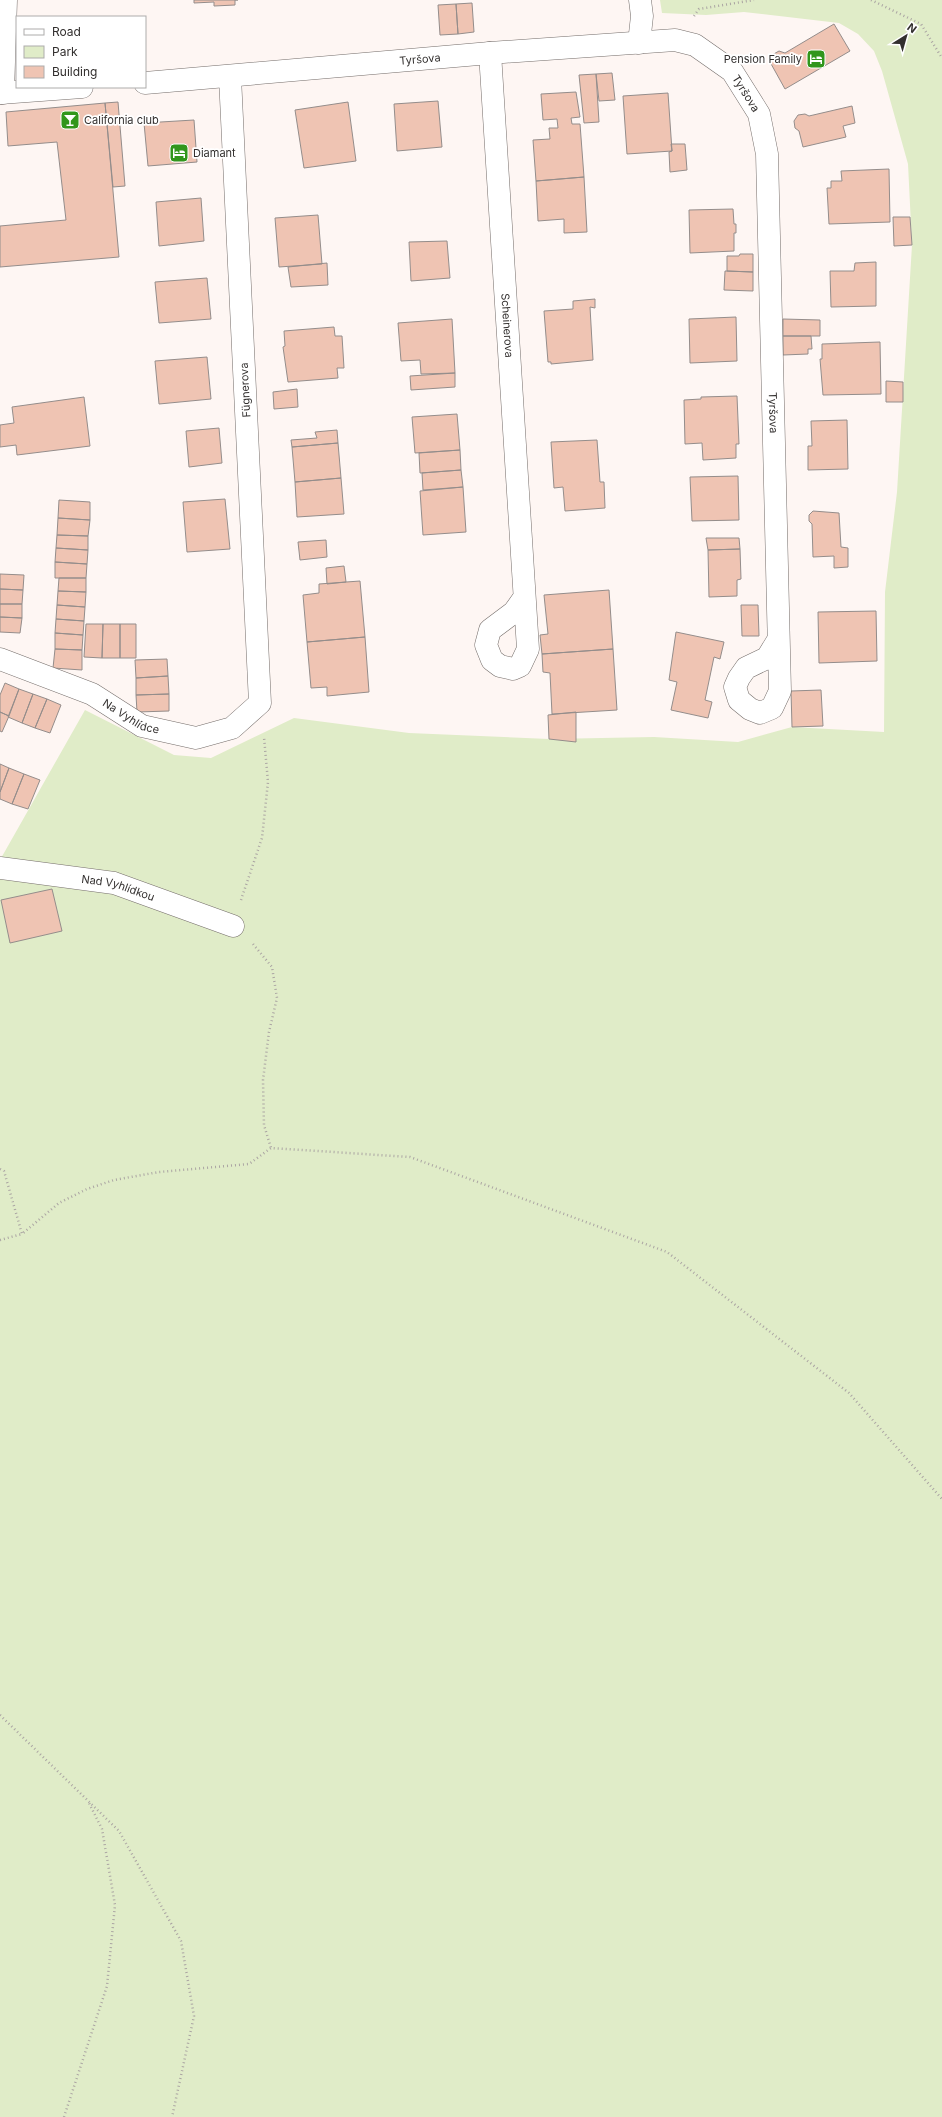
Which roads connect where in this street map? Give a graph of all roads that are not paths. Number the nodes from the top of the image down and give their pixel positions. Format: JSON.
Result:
{"nodes":[{"id":1,"x":6,"y":0,"type":"edge"},
{"id":2,"x":640,"y":0,"type":"edge"},
{"id":3,"x":639,"y":43,"type":"junction"},
{"id":4,"x":490,"y":53,"type":"junction"},
{"id":5,"x":230,"y":77,"type":"junction"},
{"id":6,"x":146,"y":83,"type":"edge"},
{"id":7,"x":68,"y":88,"type":"edge"},
{"id":8,"x":1,"y":93,"type":"edge"},
{"id":9,"x":524,"y":598,"type":"dead end"},
{"id":10,"x":778,"y":640,"type":"dead end"},
{"id":11,"x":0,"y":659,"type":"edge"},
{"id":12,"x":260,"y":703,"type":"joint"},
{"id":13,"x":0,"y":868,"type":"edge"},
{"id":14,"x":232,"y":926,"type":"road end"}],
"edges":[{"from":1,"to":8,"type":"street"},
{"from":2,"to":3,"type":"street"},
{"from":3,"to":4,"type":"street","name":"Tyršova"},
{"from":3,"to":10,"type":"street","name":"Tyršova"},
{"from":4,"to":5,"type":"street","name":"Tyršova"},
{"from":4,"to":9,"type":"street","name":"Scheinerova"},
{"from":5,"to":6,"type":"street","name":"Tyršova"},
{"from":5,"to":12,"type":"street","name":"Fügnerova"},
{"from":7,"to":8,"type":"street"},
{"from":11,"to":12,"type":"street","name":"Na Vyhlídce"},
{"from":13,"to":14,"type":"street","name":"Nad Vyhlídkou"}]}
